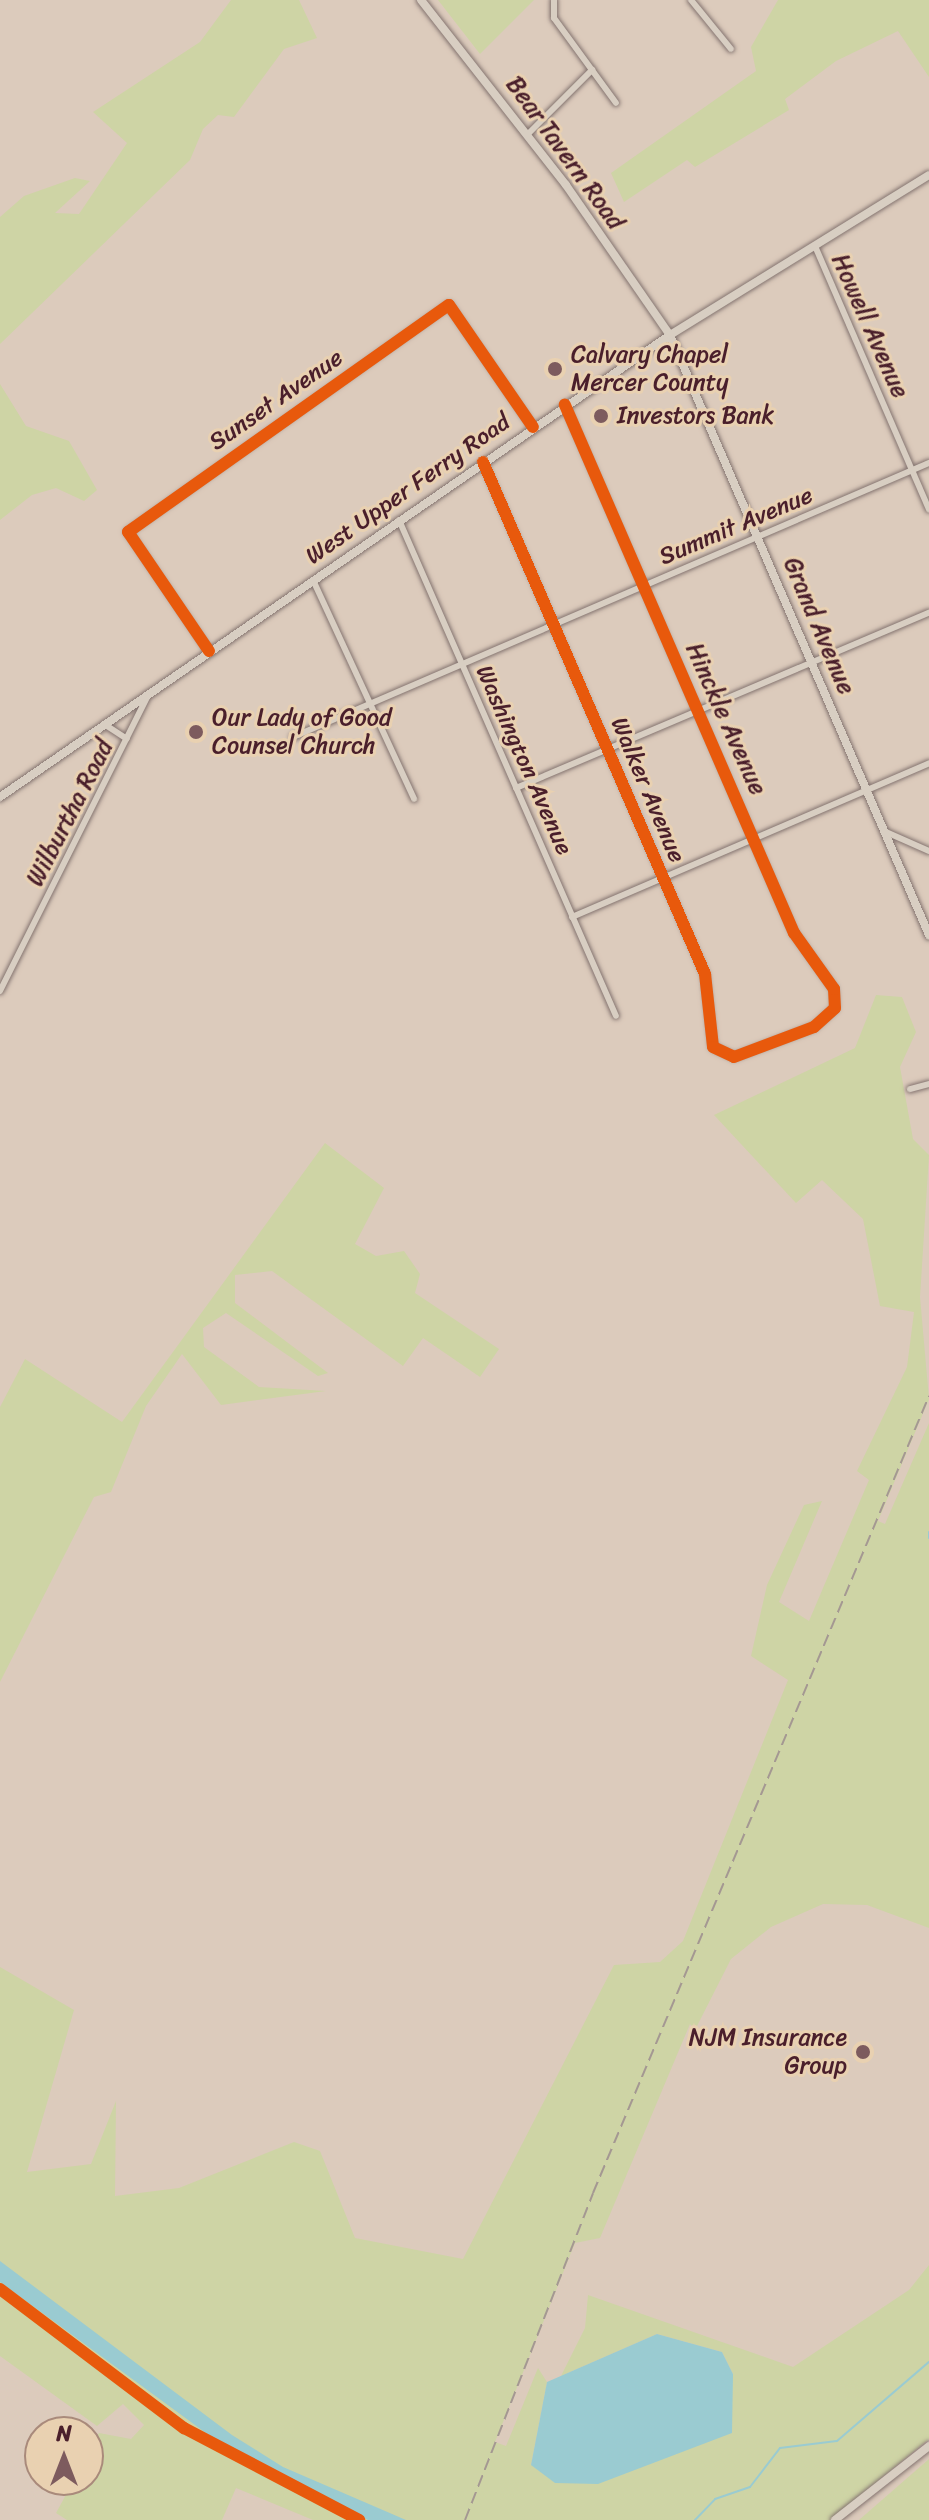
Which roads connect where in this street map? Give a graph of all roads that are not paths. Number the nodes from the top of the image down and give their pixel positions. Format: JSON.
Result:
{"nodes":[{"id":1,"x":421,"y":0,"type":"edge"},
{"id":2,"x":554,"y":0,"type":"edge"},
{"id":3,"x":691,"y":0,"type":"edge"},
{"id":4,"x":731,"y":49,"type":"dead end"},
{"id":5,"x":592,"y":70,"type":"junction"},
{"id":6,"x":616,"y":103,"type":"dead end"},
{"id":7,"x":528,"y":134,"type":"junction"},
{"id":8,"x":929,"y":175,"type":"edge"},
{"id":9,"x":815,"y":246,"type":"junction"},
{"id":10,"x":670,"y":335,"type":"junction"},
{"id":11,"x":565,"y":405,"type":"junction"},
{"id":12,"x":533,"y":427,"type":"junction"},
{"id":13,"x":483,"y":462,"type":"junction"},
{"id":14,"x":929,"y":463,"type":"edge"},
{"id":15,"x":912,"y":470,"type":"junction"},
{"id":16,"x":929,"y":509,"type":"edge"},
{"id":17,"x":399,"y":520,"type":"junction"},
{"id":18,"x":758,"y":535,"type":"junction"},
{"id":19,"x":313,"y":580,"type":"junction"},
{"id":20,"x":644,"y":586,"type":"junction"},
{"id":21,"x":929,"y":613,"type":"edge"},
{"id":22,"x":553,"y":625,"type":"junction"},
{"id":23,"x":209,"y":651,"type":"junction"},
{"id":24,"x":813,"y":662,"type":"junction"},
{"id":25,"x":462,"y":664,"type":"junction"},
{"id":26,"x":150,"y":692,"type":"junction"},
{"id":27,"x":371,"y":703,"type":"junction"},
{"id":28,"x":699,"y":712,"type":"junction"},
{"id":29,"x":115,"y":717,"type":"junction"},
{"id":30,"x":104,"y":724,"type":"junction"},
{"id":31,"x":133,"y":727,"type":"junction"},
{"id":32,"x":293,"y":737,"type":"dead end"},
{"id":33,"x":127,"y":739,"type":"junction"},
{"id":34,"x":607,"y":750,"type":"junction"},
{"id":35,"x":929,"y":763,"type":"edge"},
{"id":36,"x":516,"y":788,"type":"junction"},
{"id":37,"x":867,"y":789,"type":"junction"},
{"id":38,"x":0,"y":797,"type":"edge"},
{"id":39,"x":414,"y":799,"type":"dead end"},
{"id":40,"x":886,"y":832,"type":"junction"},
{"id":41,"x":754,"y":838,"type":"junction"},
{"id":42,"x":929,"y":851,"type":"edge"},
{"id":43,"x":662,"y":878,"type":"junction"},
{"id":44,"x":572,"y":917,"type":"junction"},
{"id":45,"x":929,"y":935,"type":"edge"},
{"id":46,"x":0,"y":991,"type":"edge"},
{"id":47,"x":616,"y":1016,"type":"dead end"},
{"id":48,"x":804,"y":1033,"type":"joint"},
{"id":49,"x":929,"y":1084,"type":"edge"},
{"id":50,"x":910,"y":1089,"type":"dead end"},
{"id":51,"x":929,"y":2446,"type":"edge"},
{"id":52,"x":835,"y":2520,"type":"edge"}],
"edges":[{"from":1,"to":7,"type":"main road","name":"Bear Tavern Road"},
{"from":2,"to":5,"type":"street"},
{"from":3,"to":4,"type":"street"},
{"from":5,"to":6,"type":"street"},
{"from":5,"to":7,"type":"street"},
{"from":7,"to":10,"type":"main road","name":"Bear Tavern Road"},
{"from":8,"to":9,"type":"main road","name":"West Upper Ferry Road"},
{"from":9,"to":10,"type":"main road","name":"West Upper Ferry Road"},
{"from":9,"to":15,"type":"street","name":"Howell Avenue"},
{"from":10,"to":11,"type":"main road","name":"West Upper Ferry Road"},
{"from":10,"to":18,"type":"main road","name":"Grand Avenue"},
{"from":11,"to":12,"type":"main road","name":"West Upper Ferry Road"},
{"from":11,"to":20,"type":"street","name":"Hinckle Avenue"},
{"from":12,"to":13,"type":"main road","name":"West Upper Ferry Road"},
{"from":12,"to":23,"type":"street","name":"Sunset Avenue"},
{"from":13,"to":17,"type":"main road","name":"West Upper Ferry Road"},
{"from":13,"to":22,"type":"street","name":"Walker Avenue"},
{"from":14,"to":15,"type":"street","name":"Summit Avenue"},
{"from":15,"to":16,"type":"street","name":"Howell Avenue"},
{"from":15,"to":18,"type":"street","name":"Summit Avenue"},
{"from":17,"to":19,"type":"main road","name":"West Upper Ferry Road"},
{"from":17,"to":25,"type":"street","name":"Washington Avenue"},
{"from":18,"to":20,"type":"street","name":"Summit Avenue"},
{"from":18,"to":24,"type":"main road","name":"Grand Avenue"},
{"from":19,"to":23,"type":"main road","name":"West Upper Ferry Road"},
{"from":19,"to":27,"type":"street"},
{"from":20,"to":22,"type":"street","name":"Summit Avenue"},
{"from":20,"to":28,"type":"street","name":"Hinckle Avenue"},
{"from":21,"to":24,"type":"street"},
{"from":22,"to":25,"type":"street","name":"Summit Avenue"},
{"from":22,"to":34,"type":"street","name":"Walker Avenue"},
{"from":23,"to":26,"type":"main road","name":"West Upper Ferry Road"},
{"from":24,"to":28,"type":"street"},
{"from":24,"to":37,"type":"main road","name":"Grand Avenue"},
{"from":25,"to":27,"type":"street","name":"Summit Avenue"},
{"from":25,"to":36,"type":"street","name":"Washington Avenue"},
{"from":26,"to":29,"type":"main road","name":"West Upper Ferry Road"},
{"from":26,"to":31,"type":"street","name":"Wilburtha Road"},
{"from":27,"to":32,"type":"street","name":"Summit Avenue"},
{"from":27,"to":39,"type":"street"},
{"from":28,"to":34,"type":"street"},
{"from":28,"to":41,"type":"street","name":"Hinckle Avenue"},
{"from":29,"to":30,"type":"main road","name":"West Upper Ferry Road"},
{"from":29,"to":31,"type":"street"},
{"from":30,"to":33,"type":"street"},
{"from":30,"to":38,"type":"main road","name":"West Upper Ferry Road"},
{"from":31,"to":33,"type":"street","name":"Wilburtha Road"},
{"from":33,"to":46,"type":"street","name":"Wilburtha Road"},
{"from":34,"to":36,"type":"street"},
{"from":34,"to":43,"type":"street","name":"Walker Avenue"},
{"from":35,"to":37,"type":"street"},
{"from":36,"to":44,"type":"street","name":"Washington Avenue"},
{"from":37,"to":40,"type":"main road","name":"Grand Avenue"},
{"from":37,"to":41,"type":"street"},
{"from":40,"to":42,"type":"street"},
{"from":40,"to":45,"type":"main road","name":"Grand Avenue"},
{"from":41,"to":43,"type":"street"},
{"from":41,"to":48,"type":"street","name":"Hinckle Avenue"},
{"from":43,"to":44,"type":"street"},
{"from":43,"to":48,"type":"street","name":"Walker Avenue"},
{"from":44,"to":47,"type":"street","name":"Washington Avenue"},
{"from":49,"to":50,"type":"street"},
{"from":51,"to":52,"type":"main road"}]}
